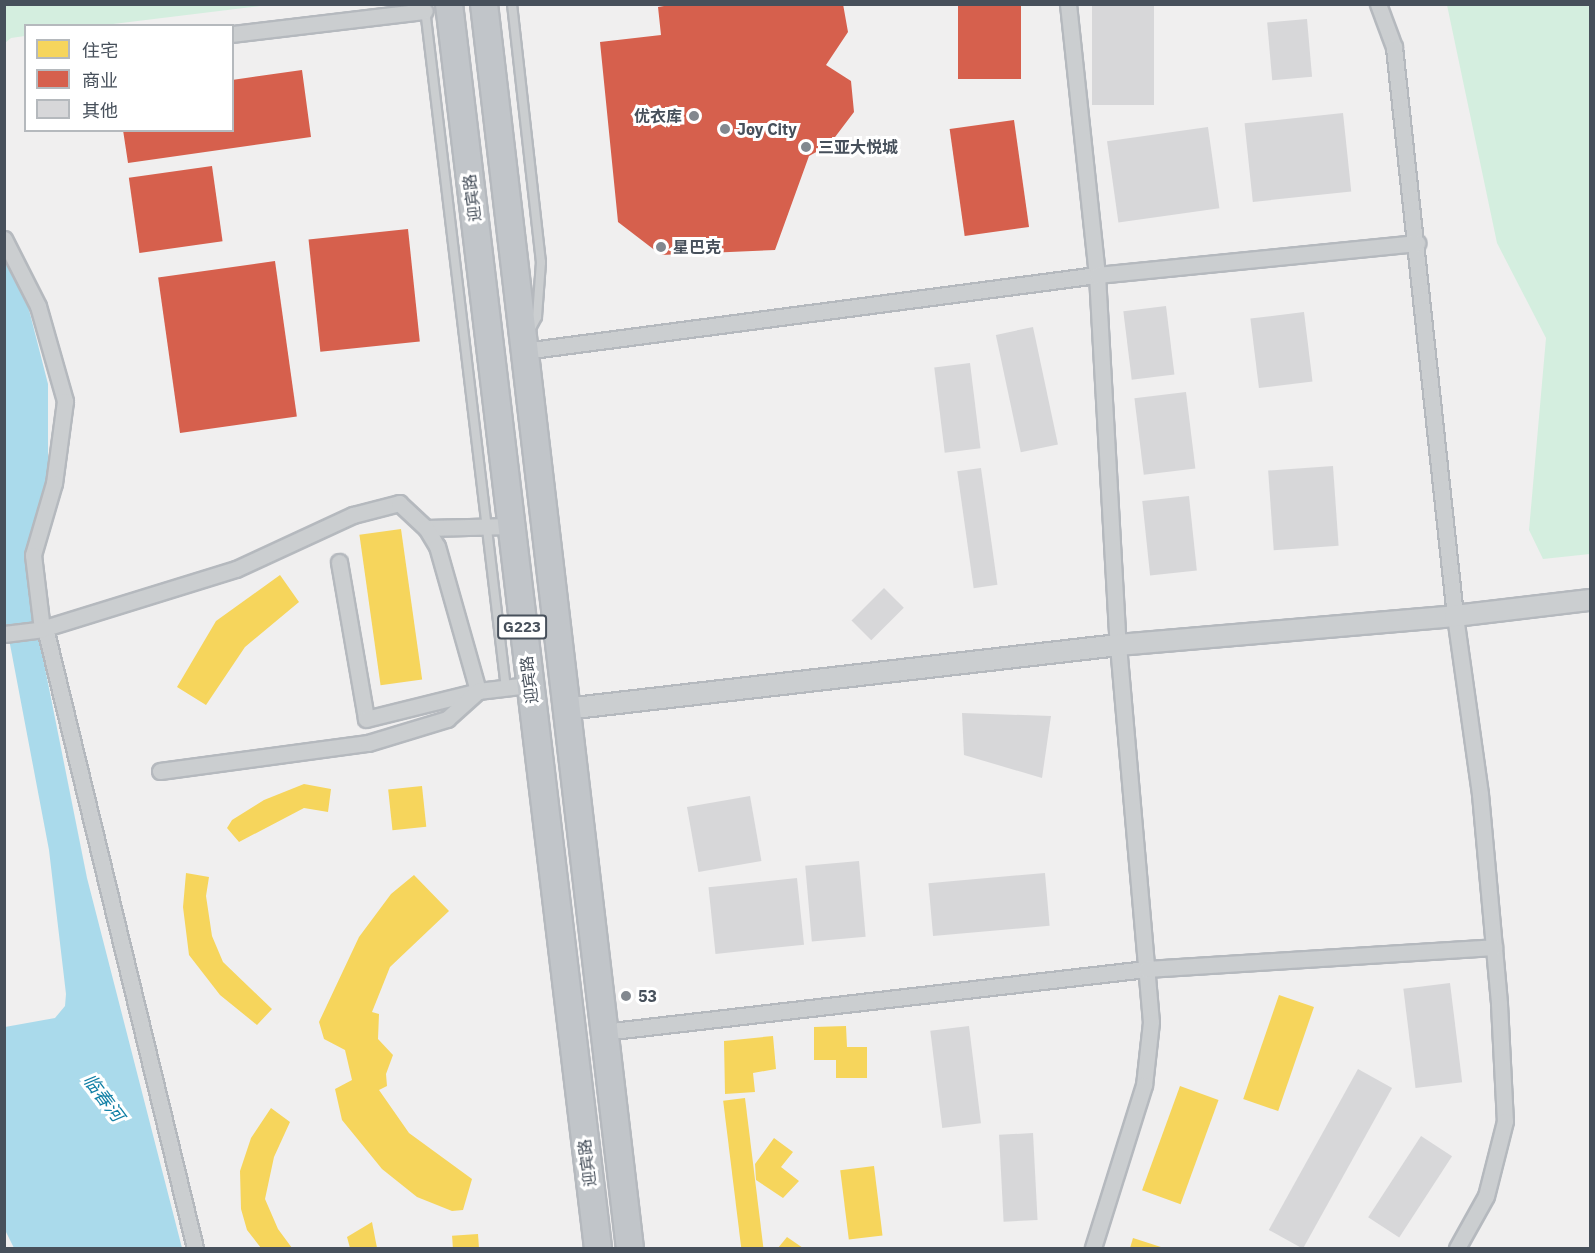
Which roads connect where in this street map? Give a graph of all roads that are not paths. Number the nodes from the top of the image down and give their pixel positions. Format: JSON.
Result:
{"nodes":[{"id":1,"x":512,"y":4,"type":"edge"},
{"id":2,"x":1068,"y":4,"type":"edge"},
{"id":3,"x":1378,"y":4,"type":"edge"},
{"id":4,"x":486,"y":5,"type":"edge"},
{"id":5,"x":433,"y":7,"type":"edge"},
{"id":6,"x":234,"y":34,"type":"edge"},
{"id":7,"x":4,"y":239,"type":"edge"},
{"id":8,"x":1417,"y":243,"type":"junction"},
{"id":9,"x":1097,"y":275,"type":"junction"},
{"id":10,"x":523,"y":346,"type":"junction"},
{"id":11,"x":499,"y":527,"type":"junction"},
{"id":12,"x":426,"y":528,"type":"junction"},
{"id":13,"x":339,"y":562,"type":"dead end"},
{"id":14,"x":1590,"y":600,"type":"edge"},
{"id":15,"x":1455,"y":616,"type":"junction"},
{"id":16,"x":43,"y":629,"type":"junction"},
{"id":17,"x":4,"y":634,"type":"edge"},
{"id":18,"x":1118,"y":645,"type":"junction"},
{"id":19,"x":518,"y":686,"type":"junction"},
{"id":20,"x":477,"y":692,"type":"junction"},
{"id":21,"x":566,"y":710,"type":"junction"},
{"id":22,"x":366,"y":719,"type":"junction"},
{"id":23,"x":368,"y":743,"type":"junction"},
{"id":24,"x":159,"y":771,"type":"dead end"},
{"id":25,"x":1494,"y":947,"type":"junction"},
{"id":26,"x":1146,"y":969,"type":"junction"},
{"id":27,"x":604,"y":1032,"type":"junction"},
{"id":28,"x":195,"y":1248,"type":"edge"},
{"id":29,"x":598,"y":1248,"type":"edge"},
{"id":30,"x":630,"y":1248,"type":"edge"},
{"id":31,"x":1093,"y":1248,"type":"edge"},
{"id":32,"x":1457,"y":1248,"type":"edge"}],
"edges":[{"from":1,"to":10,"type":"lane"},
{"from":2,"to":9,"type":"street"},
{"from":3,"to":8,"type":"street"},
{"from":4,"to":10,"type":"highway","name":"迎宾路","number":"G223"},
{"from":5,"to":6,"type":"street"},
{"from":5,"to":11,"type":"highway","name":"迎宾路","number":"G223"},
{"from":7,"to":16,"type":"street"},
{"from":8,"to":9,"type":"street"},
{"from":8,"to":15,"type":"street"},
{"from":9,"to":10,"type":"street"},
{"from":9,"to":18,"type":"street"},
{"from":10,"to":21,"type":"highway","name":"迎宾路","number":"G223"},
{"from":11,"to":12,"type":"street"},
{"from":11,"to":19,"type":"highway","name":"迎宾路","number":"G223"},
{"from":12,"to":16,"type":"street"},
{"from":12,"to":20,"type":"street"},
{"from":13,"to":22,"type":"street"},
{"from":14,"to":15,"type":"street"},
{"from":15,"to":18,"type":"street"},
{"from":15,"to":25,"type":"street"},
{"from":16,"to":17,"type":"street"},
{"from":16,"to":28,"type":"street"},
{"from":18,"to":21,"type":"street"},
{"from":18,"to":26,"type":"street"},
{"from":19,"to":20,"type":"street"},
{"from":19,"to":29,"type":"highway","name":"迎宾路","number":"G223"},
{"from":20,"to":22,"type":"street"},
{"from":20,"to":23,"type":"street"},
{"from":21,"to":27,"type":"highway","name":"迎宾路","number":"G223"},
{"from":22,"to":23,"type":"street"},
{"from":23,"to":24,"type":"street"},
{"from":25,"to":26,"type":"street"},
{"from":25,"to":32,"type":"street"},
{"from":26,"to":27,"type":"street"},
{"from":26,"to":31,"type":"street"},
{"from":27,"to":30,"type":"highway","name":"迎宾路","number":"G223"}]}
